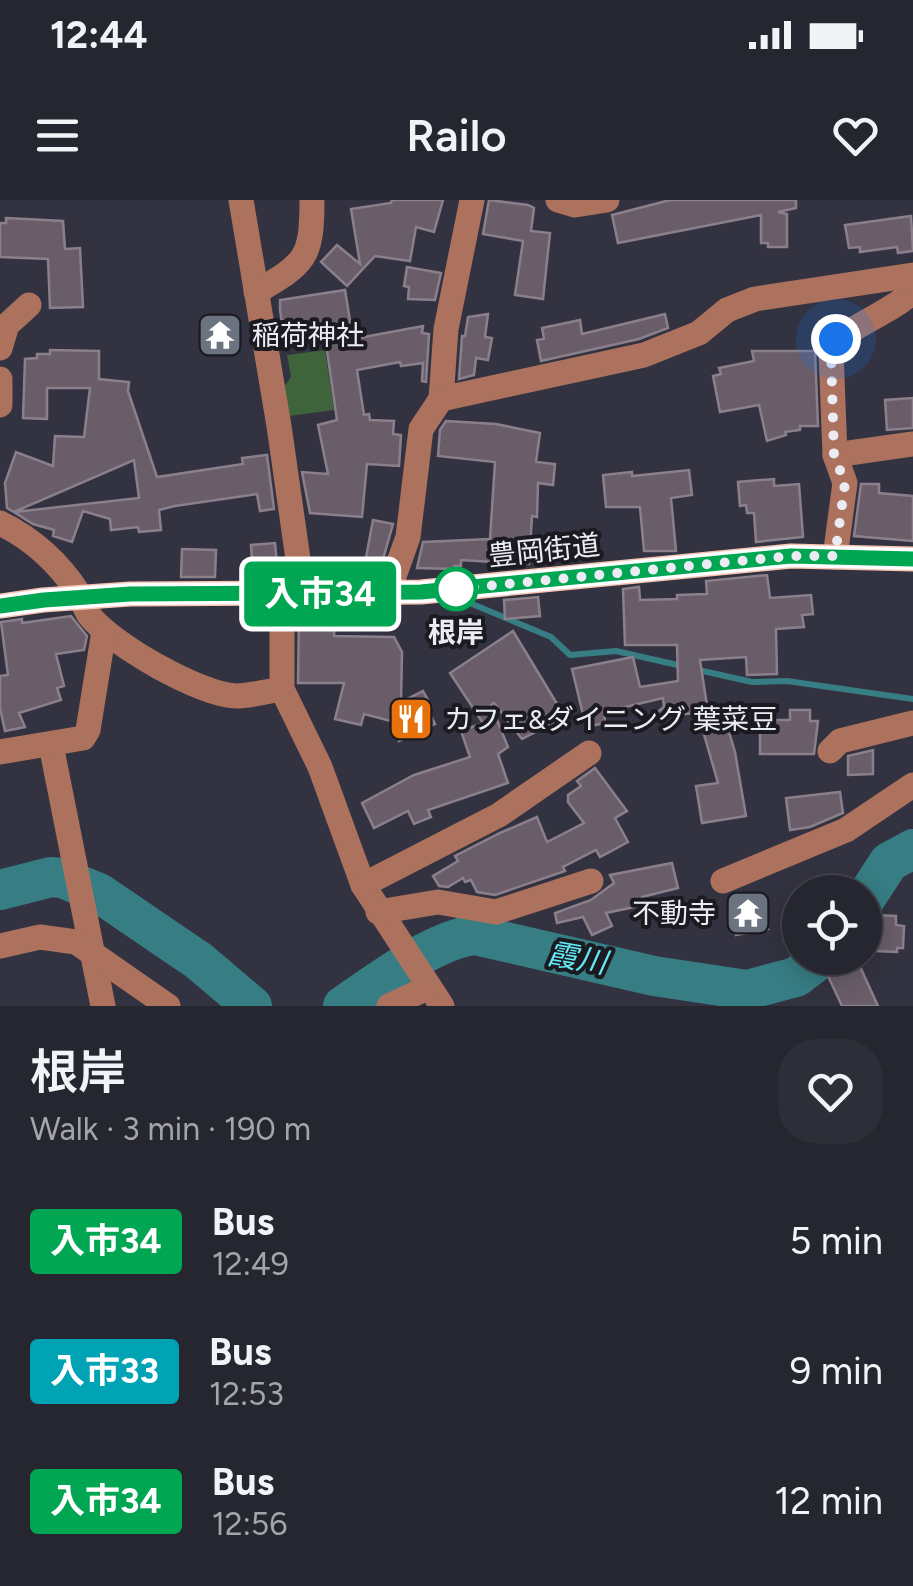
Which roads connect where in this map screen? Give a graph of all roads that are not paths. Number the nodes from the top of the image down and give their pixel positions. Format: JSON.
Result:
{"nodes":[{"id":1,"x":241,"y":200,"type":"edge"},
{"id":2,"x":312,"y":200,"type":"edge"},
{"id":3,"x":472,"y":200,"type":"edge"},
{"id":4,"x":558,"y":200,"type":"edge"},
{"id":5,"x":607,"y":200,"type":"edge"},
{"id":6,"x":913,"y":276,"type":"edge"},
{"id":7,"x":913,"y":291,"type":"edge"},
{"id":8,"x":256,"y":292,"type":"junction"},
{"id":9,"x":29,"y":304,"type":"dead end"},
{"id":10,"x":0,"y":348,"type":"edge"},
{"id":11,"x":0,"y":378,"type":"edge"},
{"id":12,"x":441,"y":399,"type":"junction"},
{"id":13,"x":0,"y":405,"type":"edge"},
{"id":14,"x":913,"y":444,"type":"edge"},
{"id":15,"x":834,"y":455,"type":"junction"},
{"id":16,"x":0,"y":523,"type":"edge"},
{"id":17,"x":835,"y":556,"type":"junction"},
{"id":18,"x":913,"y":559,"type":"edge"},
{"id":19,"x":388,"y":593,"type":"junction"},
{"id":20,"x":292,"y":594,"type":"junction"},
{"id":21,"x":81,"y":597,"type":"junction"},
{"id":22,"x":0,"y":606,"type":"edge"},
{"id":23,"x":104,"y":631,"type":"junction"},
{"id":24,"x":282,"y":689,"type":"junction"},
{"id":25,"x":913,"y":723,"type":"edge"},
{"id":26,"x":51,"y":745,"type":"junction"},
{"id":27,"x":830,"y":751,"type":"dead end"},
{"id":28,"x":0,"y":752,"type":"edge"},
{"id":29,"x":589,"y":752,"type":"dead end"},
{"id":30,"x":913,"y":785,"type":"edge"},
{"id":31,"x":591,"y":881,"type":"dead end"},
{"id":32,"x":722,"y":881,"type":"dead end"},
{"id":33,"x":363,"y":885,"type":"junction"},
{"id":34,"x":384,"y":919,"type":"junction"},
{"id":35,"x":0,"y":946,"type":"edge"},
{"id":36,"x":92,"y":950,"type":"junction"},
{"id":37,"x":432,"y":991,"type":"edge"},
{"id":38,"x":104,"y":1006,"type":"edge"},
{"id":39,"x":168,"y":1006,"type":"edge"},
{"id":40,"x":389,"y":1006,"type":"edge"}],
"edges":[{"from":1,"to":8,"type":"street"},
{"from":2,"to":8,"type":"street"},
{"from":3,"to":12,"type":"street"},
{"from":4,"to":5,"type":"street"},
{"from":6,"to":12,"type":"street"},
{"from":7,"to":15,"type":"street"},
{"from":8,"to":20,"type":"street"},
{"from":9,"to":10,"type":"street"},
{"from":11,"to":13,"type":"street"},
{"from":12,"to":19,"type":"street"},
{"from":14,"to":15,"type":"street"},
{"from":15,"to":17,"type":"street"},
{"from":16,"to":21,"type":"street"},
{"from":17,"to":18,"type":"main road","name":"豊岡街道"},
{"from":17,"to":19,"type":"main road","name":"豊岡街道"},
{"from":19,"to":20,"type":"main road","name":"豊岡街道"},
{"from":20,"to":21,"type":"main road","name":"豊岡街道"},
{"from":20,"to":24,"type":"street"},
{"from":21,"to":22,"type":"main road","name":"豊岡街道"},
{"from":21,"to":23,"type":"street"},
{"from":23,"to":24,"type":"street"},
{"from":23,"to":26,"type":"street"},
{"from":24,"to":33,"type":"street"},
{"from":25,"to":27,"type":"street"},
{"from":26,"to":28,"type":"street"},
{"from":26,"to":36,"type":"street"},
{"from":29,"to":33,"type":"street"},
{"from":30,"to":32,"type":"street"},
{"from":31,"to":34,"type":"street"},
{"from":33,"to":34,"type":"street"},
{"from":34,"to":37,"type":"street"},
{"from":35,"to":36,"type":"street"},
{"from":36,"to":38,"type":"street"},
{"from":36,"to":39,"type":"street"},
{"from":37,"to":40,"type":"street"}]}
